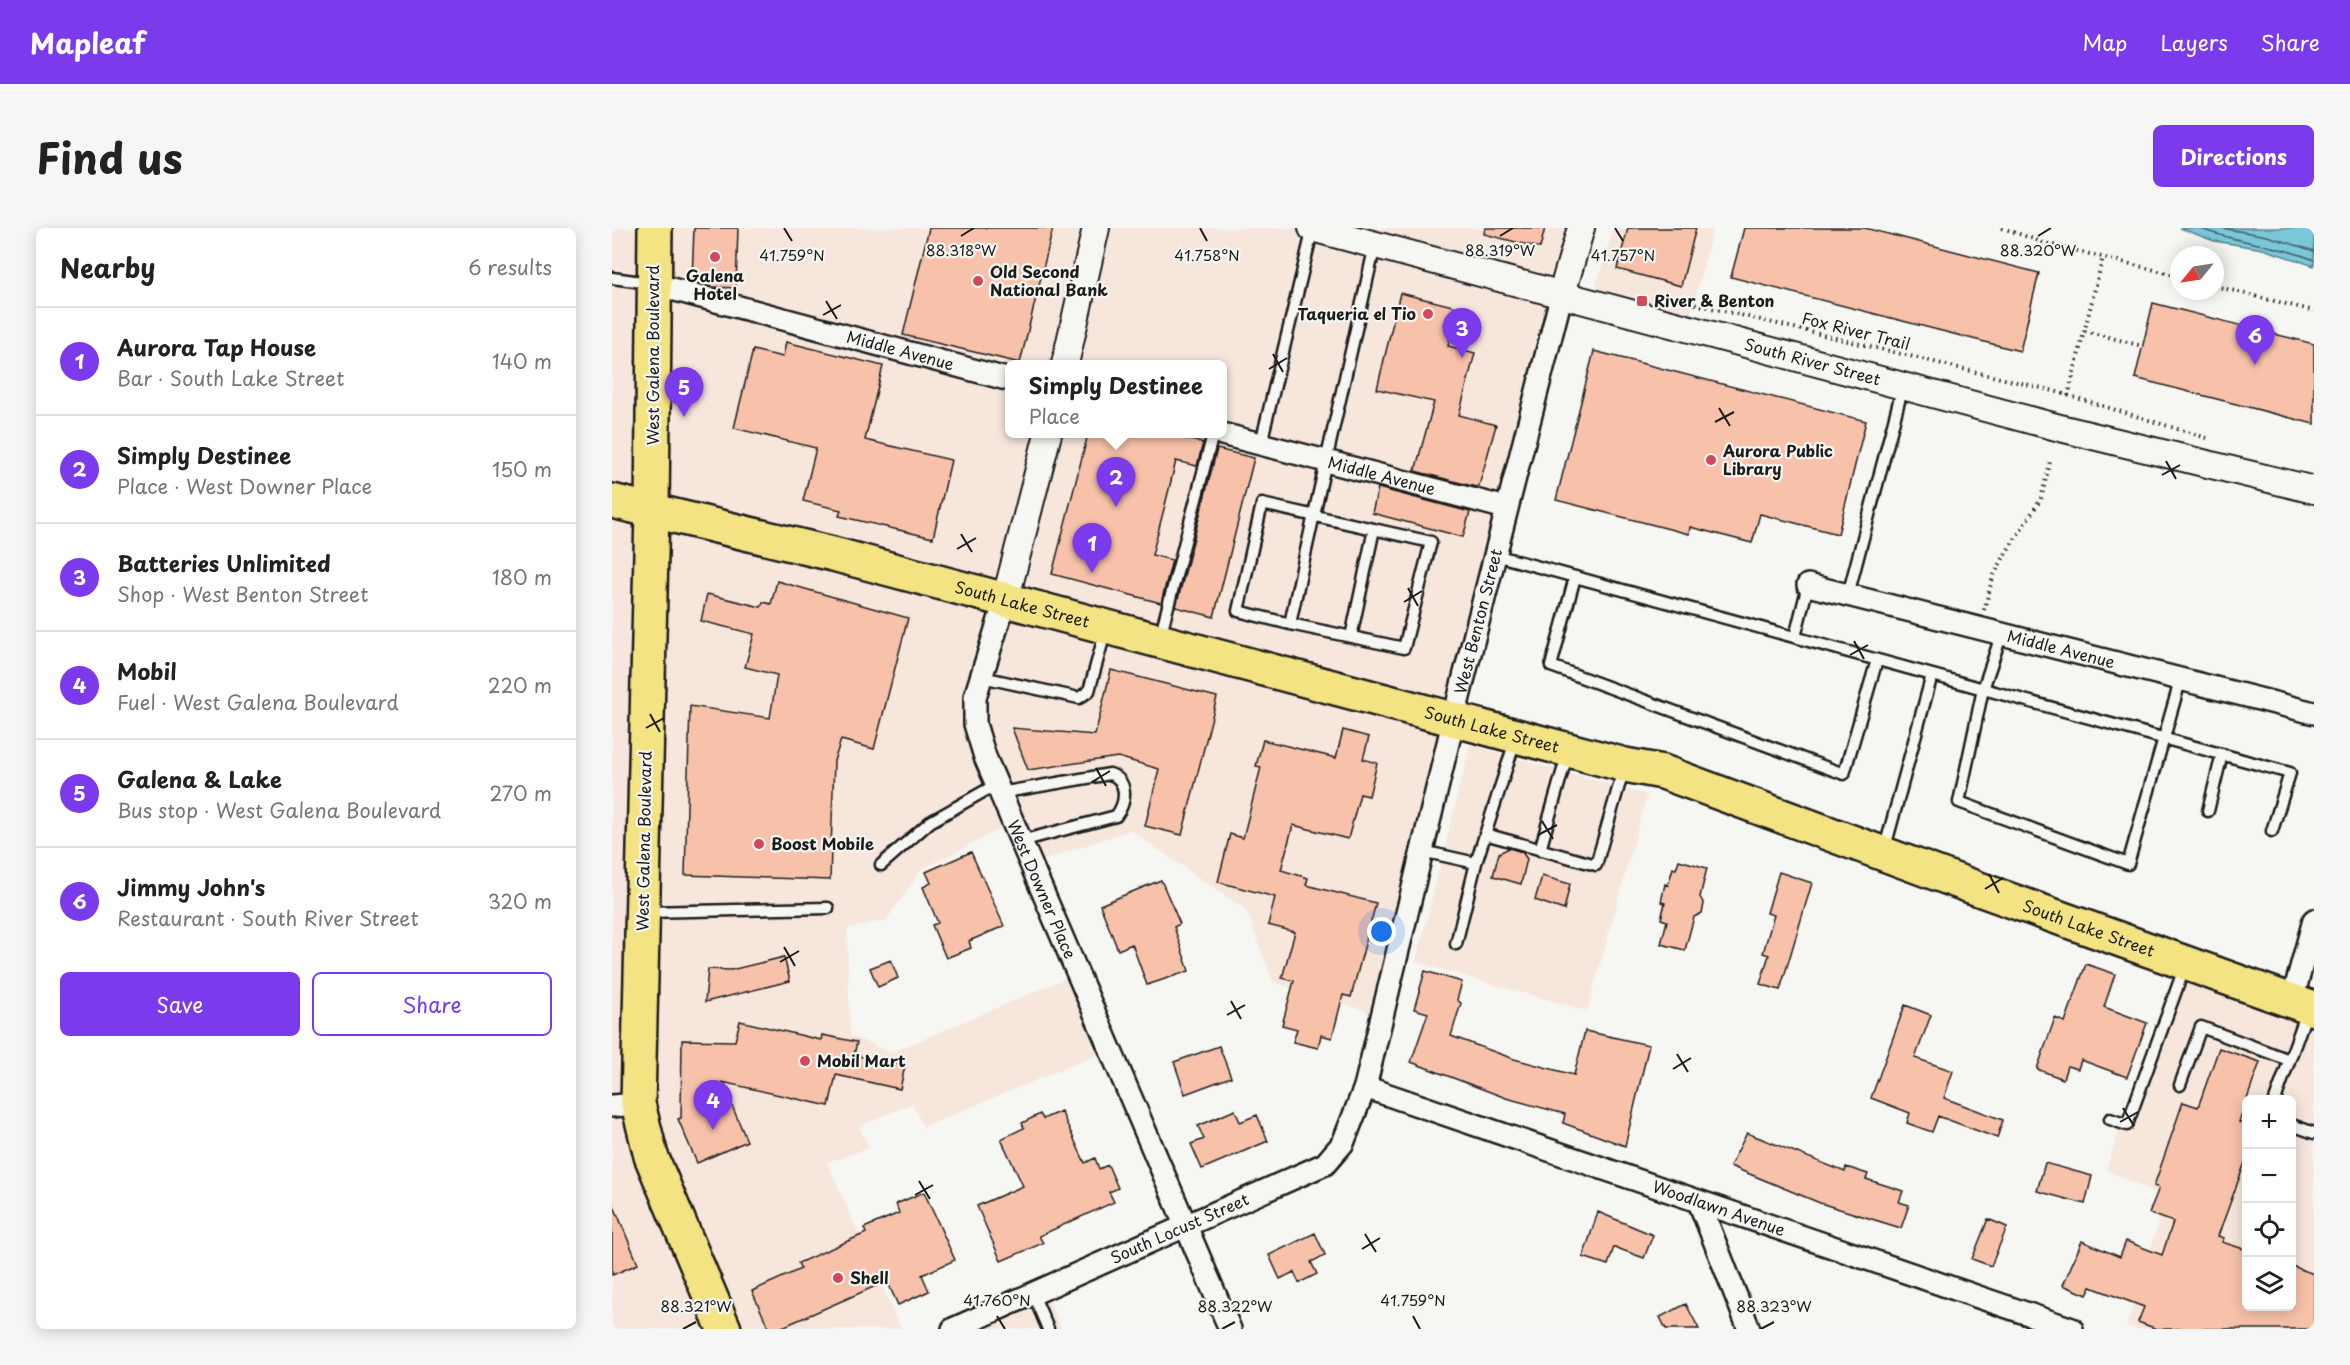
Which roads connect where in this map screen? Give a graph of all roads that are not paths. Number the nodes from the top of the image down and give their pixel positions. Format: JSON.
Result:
{"nodes":[{"id":1,"x":655,"y":228,"type":"edge"},
{"id":2,"x":1096,"y":228,"type":"edge"},
{"id":3,"x":1312,"y":228,"type":"edge"},
{"id":4,"x":1581,"y":228,"type":"edge"},
{"id":5,"x":1375,"y":245,"type":"junction"},
{"id":6,"x":612,"y":278,"type":"edge"},
{"id":7,"x":653,"y":284,"type":"junction"},
{"id":8,"x":1562,"y":293,"type":"junction"},
{"id":9,"x":1066,"y":360,"type":"edge"},
{"id":10,"x":1005,"y":379,"type":"edge"},
{"id":11,"x":1903,"y":385,"type":"junction"},
{"id":12,"x":1227,"y":435,"type":"edge"},
{"id":13,"x":1047,"y":438,"type":"edge"},
{"id":14,"x":1213,"y":438,"type":"edge"},
{"id":15,"x":1261,"y":443,"type":"junction"},
{"id":16,"x":1325,"y":461,"type":"junction"},
{"id":17,"x":2314,"y":490,"type":"edge"},
{"id":18,"x":612,"y":501,"type":"edge"},
{"id":19,"x":1506,"y":508,"type":"junction"},
{"id":20,"x":652,"y":510,"type":"junction"},
{"id":21,"x":1313,"y":516,"type":"junction"},
{"id":22,"x":1374,"y":530,"type":"junction"},
{"id":23,"x":1495,"y":555,"type":"junction"},
{"id":24,"x":1575,"y":577,"type":"junction"},
{"id":25,"x":1808,"y":585,"type":"joint"},
{"id":26,"x":1848,"y":595,"type":"junction"},
{"id":27,"x":1005,"y":601,"type":"junction"},
{"id":28,"x":1290,"y":624,"type":"junction"},
{"id":29,"x":1106,"y":627,"type":"junction"},
{"id":30,"x":2002,"y":633,"type":"junction"},
{"id":31,"x":1351,"y":637,"type":"junction"},
{"id":32,"x":1795,"y":637,"type":"junction"},
{"id":33,"x":1160,"y":640,"type":"junction"},
{"id":34,"x":1877,"y":660,"type":"junction"},
{"id":35,"x":1932,"y":675,"type":"junction"},
{"id":36,"x":982,"y":677,"type":"junction"},
{"id":37,"x":2181,"y":678,"type":"junction"},
{"id":38,"x":1983,"y":689,"type":"junction"},
{"id":39,"x":2314,"y":713,"type":"edge"},
{"id":40,"x":1454,"y":719,"type":"junction"},
{"id":41,"x":1517,"y":734,"type":"junction"},
{"id":42,"x":2164,"y":738,"type":"junction"},
{"id":43,"x":1568,"y":750,"type":"junction"},
{"id":44,"x":2222,"y":754,"type":"junction"},
{"id":45,"x":1625,"y":765,"type":"junction"},
{"id":46,"x":998,"y":788,"type":"junction"},
{"id":47,"x":2208,"y":811,"type":"dead end"},
{"id":48,"x":2272,"y":831,"type":"dead end"},
{"id":49,"x":1485,"y":834,"type":"junction"},
{"id":50,"x":1021,"y":841,"type":"junction"},
{"id":51,"x":1540,"y":850,"type":"junction"},
{"id":52,"x":1422,"y":851,"type":"junction"},
{"id":53,"x":1883,"y":854,"type":"junction"},
{"id":54,"x":1476,"y":863,"type":"junction"},
{"id":55,"x":881,"y":865,"type":"dead end"},
{"id":56,"x":828,"y":908,"type":"dead end"},
{"id":57,"x":643,"y":912,"type":"junction"},
{"id":58,"x":2314,"y":920,"type":"edge"},
{"id":59,"x":1456,"y":944,"type":"dead end"},
{"id":60,"x":2186,"y":963,"type":"junction"},
{"id":61,"x":2305,"y":1005,"type":"edge"},
{"id":62,"x":2289,"y":1060,"type":"junction"},
{"id":63,"x":2180,"y":1084,"type":"dead end"},
{"id":64,"x":1365,"y":1087,"type":"junction"},
{"id":65,"x":2277,"y":1095,"type":"edge"},
{"id":66,"x":625,"y":1105,"type":"edge"},
{"id":67,"x":2110,"y":1119,"type":"dead end"},
{"id":68,"x":2296,"y":1126,"type":"edge"},
{"id":69,"x":2314,"y":1133,"type":"edge"},
{"id":70,"x":1699,"y":1202,"type":"junction"},
{"id":71,"x":1186,"y":1227,"type":"junction"},
{"id":72,"x":1033,"y":1294,"type":"junction"},
{"id":73,"x":985,"y":1323,"type":"edge"},
{"id":74,"x":724,"y":1329,"type":"edge"},
{"id":75,"x":953,"y":1329,"type":"edge"},
{"id":76,"x":1048,"y":1329,"type":"edge"},
{"id":77,"x":1230,"y":1329,"type":"edge"},
{"id":78,"x":1749,"y":1329,"type":"edge"},
{"id":79,"x":2072,"y":1329,"type":"edge"}],
"edges":[{"from":1,"to":7,"type":"main road","name":"West Galena Boulevard"},
{"from":2,"to":9,"type":"street"},
{"from":3,"to":5,"type":"street","name":"South River Street"},
{"from":3,"to":15,"type":"lane"},
{"from":4,"to":8,"type":"street","name":"West Benton Street"},
{"from":5,"to":8,"type":"street","name":"South River Street"},
{"from":5,"to":16,"type":"lane"},
{"from":6,"to":7,"type":"lane"},
{"from":7,"to":10,"type":"street","name":"Middle Avenue"},
{"from":7,"to":20,"type":"main road","name":"West Galena Boulevard"},
{"from":8,"to":11,"type":"street","name":"South River Street"},
{"from":8,"to":19,"type":"street","name":"West Benton Street"},
{"from":11,"to":17,"type":"street","name":"South River Street"},
{"from":11,"to":26,"type":"lane"},
{"from":12,"to":15,"type":"street","name":"Middle Avenue"},
{"from":13,"to":27,"type":"street","name":"West Downer Place"},
{"from":14,"to":33,"type":"lane"},
{"from":15,"to":16,"type":"street","name":"Middle Avenue"},
{"from":16,"to":19,"type":"street","name":"Middle Avenue"},
{"from":16,"to":21,"type":"lane"},
{"from":18,"to":20,"type":"main road","name":"South Lake Street"},
{"from":19,"to":23,"type":"street","name":"West Benton Street"},
{"from":20,"to":27,"type":"main road","name":"South Lake Street"},
{"from":20,"to":57,"type":"main road","name":"West Galena Boulevard"},
{"from":21,"to":22,"type":"lane"},
{"from":21,"to":28,"type":"lane"},
{"from":21,"to":28,"type":"lane"},
{"from":22,"to":31,"type":"lane"},
{"from":22,"to":31,"type":"lane"},
{"from":23,"to":24,"type":"lane"},
{"from":23,"to":40,"type":"street","name":"West Benton Street"},
{"from":24,"to":32,"type":"lane"},
{"from":24,"to":34,"type":"lane"},
{"from":25,"to":26,"type":"street","name":"Middle Avenue"},
{"from":25,"to":32,"type":"lane"},
{"from":26,"to":30,"type":"street","name":"Middle Avenue"},
{"from":27,"to":29,"type":"main road","name":"South Lake Street"},
{"from":27,"to":36,"type":"street","name":"West Downer Place"},
{"from":28,"to":31,"type":"lane"},
{"from":29,"to":33,"type":"main road","name":"South Lake Street"},
{"from":29,"to":36,"type":"lane"},
{"from":30,"to":37,"type":"street","name":"Middle Avenue"},
{"from":30,"to":38,"type":"lane"},
{"from":32,"to":34,"type":"lane"},
{"from":33,"to":40,"type":"main road","name":"South Lake Street"},
{"from":34,"to":35,"type":"lane"},
{"from":35,"to":38,"type":"lane"},
{"from":35,"to":53,"type":"lane"},
{"from":36,"to":46,"type":"street","name":"West Downer Place"},
{"from":37,"to":39,"type":"street","name":"Middle Avenue"},
{"from":37,"to":42,"type":"lane"},
{"from":38,"to":42,"type":"lane"},
{"from":38,"to":42,"type":"lane"},
{"from":40,"to":41,"type":"main road","name":"South Lake Street"},
{"from":40,"to":52,"type":"street","name":"West Benton Street"},
{"from":41,"to":43,"type":"main road","name":"South Lake Street"},
{"from":41,"to":49,"type":"lane"},
{"from":42,"to":44,"type":"lane"},
{"from":43,"to":45,"type":"main road","name":"South Lake Street"},
{"from":43,"to":51,"type":"lane"},
{"from":44,"to":47,"type":"lane"},
{"from":44,"to":48,"type":"lane"},
{"from":45,"to":51,"type":"lane"},
{"from":45,"to":53,"type":"main road","name":"South Lake Street"},
{"from":46,"to":50,"type":"street","name":"West Downer Place"},
{"from":46,"to":50,"type":"lane"},
{"from":46,"to":55,"type":"lane"},
{"from":49,"to":51,"type":"lane"},
{"from":49,"to":54,"type":"lane"},
{"from":50,"to":71,"type":"street","name":"West Downer Place"},
{"from":52,"to":54,"type":"lane"},
{"from":52,"to":64,"type":"street","name":"West Benton Street"},
{"from":53,"to":60,"type":"main road","name":"South Lake Street"},
{"from":54,"to":59,"type":"lane"},
{"from":56,"to":57,"type":"lane"},
{"from":57,"to":66,"type":"main road","name":"West Galena Boulevard"},
{"from":58,"to":61,"type":"street"},
{"from":60,"to":61,"type":"main road","name":"South Lake Street"},
{"from":60,"to":67,"type":"lane"},
{"from":61,"to":62,"type":"lane"},
{"from":62,"to":63,"type":"lane"},
{"from":62,"to":65,"type":"lane"},
{"from":64,"to":70,"type":"street","name":"Woodlawn Avenue"},
{"from":64,"to":71,"type":"street","name":"South Locust Street"},
{"from":66,"to":74,"type":"main road","name":"West Galena Boulevard"},
{"from":68,"to":69,"type":"lane"},
{"from":70,"to":78,"type":"street"},
{"from":70,"to":79,"type":"street","name":"Woodlawn Avenue"},
{"from":71,"to":72,"type":"street","name":"South Locust Street"},
{"from":71,"to":77,"type":"street","name":"West Downer Place"},
{"from":72,"to":73,"type":"street","name":"South Locust Street"},
{"from":72,"to":76,"type":"lane"},
{"from":73,"to":75,"type":"street","name":"South Locust Street"}]}
